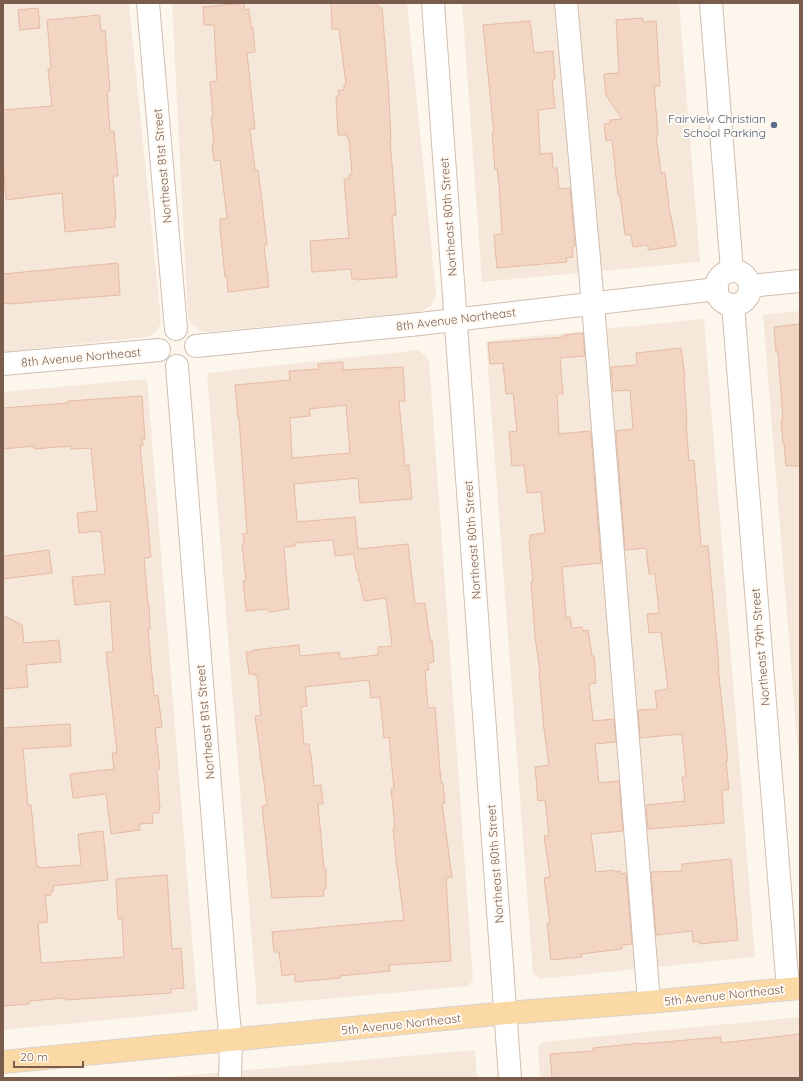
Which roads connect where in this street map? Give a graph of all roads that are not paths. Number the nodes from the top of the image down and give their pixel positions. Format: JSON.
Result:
{"nodes":[{"id":1,"x":148,"y":3,"type":"edge"},
{"id":2,"x":433,"y":3,"type":"edge"},
{"id":3,"x":566,"y":3,"type":"edge"},
{"id":4,"x":711,"y":3,"type":"edge"},
{"id":5,"x":732,"y":271,"type":"junction"},
{"id":6,"x":800,"y":281,"type":"edge"},
{"id":7,"x":750,"y":286,"type":"junction"},
{"id":8,"x":717,"y":289,"type":"junction"},
{"id":9,"x":593,"y":304,"type":"junction"},
{"id":10,"x":733,"y":305,"type":"junction"},
{"id":11,"x":456,"y":320,"type":"junction"},
{"id":12,"x":176,"y":329,"type":"junction"},
{"id":13,"x":196,"y":346,"type":"junction"},
{"id":14,"x":159,"y":350,"type":"junction"},
{"id":15,"x":3,"y":364,"type":"edge"},
{"id":16,"x":177,"y":366,"type":"junction"},
{"id":17,"x":794,"y":988,"type":"edge"},
{"id":18,"x":649,"y":1002,"type":"junction"},
{"id":19,"x":506,"y":1013,"type":"junction"},
{"id":20,"x":231,"y":1041,"type":"junction"},
{"id":21,"x":3,"y":1062,"type":"edge"},
{"id":22,"x":230,"y":1078,"type":"edge"},
{"id":23,"x":510,"y":1078,"type":"edge"}],
"edges":[{"from":1,"to":12,"type":"street","name":"Northeast 81st Street"},
{"from":2,"to":11,"type":"street","name":"Northeast 80th Street"},
{"from":3,"to":9,"type":"street"},
{"from":4,"to":5,"type":"street"},
{"from":5,"to":7,"type":"street"},
{"from":5,"to":8,"type":"street"},
{"from":6,"to":7,"type":"street"},
{"from":7,"to":10,"type":"street"},
{"from":8,"to":9,"type":"street","name":"8th Avenue Northeast"},
{"from":8,"to":10,"type":"street"},
{"from":9,"to":11,"type":"street","name":"8th Avenue Northeast"},
{"from":9,"to":18,"type":"street"},
{"from":10,"to":17,"type":"street","name":"Northeast 79th Street"},
{"from":11,"to":13,"type":"street","name":"8th Avenue Northeast"},
{"from":11,"to":19,"type":"street","name":"Northeast 80th Street"},
{"from":12,"to":13,"type":"street"},
{"from":12,"to":14,"type":"street"},
{"from":13,"to":16,"type":"street"},
{"from":14,"to":15,"type":"street","name":"8th Avenue Northeast"},
{"from":14,"to":16,"type":"street"},
{"from":16,"to":20,"type":"street","name":"Northeast 81st Street"},
{"from":17,"to":18,"type":"main road","name":"5th Avenue Northeast"},
{"from":18,"to":19,"type":"main road","name":"5th Avenue Northeast"},
{"from":19,"to":20,"type":"main road","name":"5th Avenue Northeast"},
{"from":19,"to":23,"type":"street","name":"Northeast 80th Street"},
{"from":20,"to":21,"type":"main road","name":"5th Avenue Northeast"},
{"from":20,"to":22,"type":"street","name":"Northeast 81st Street"}]}
